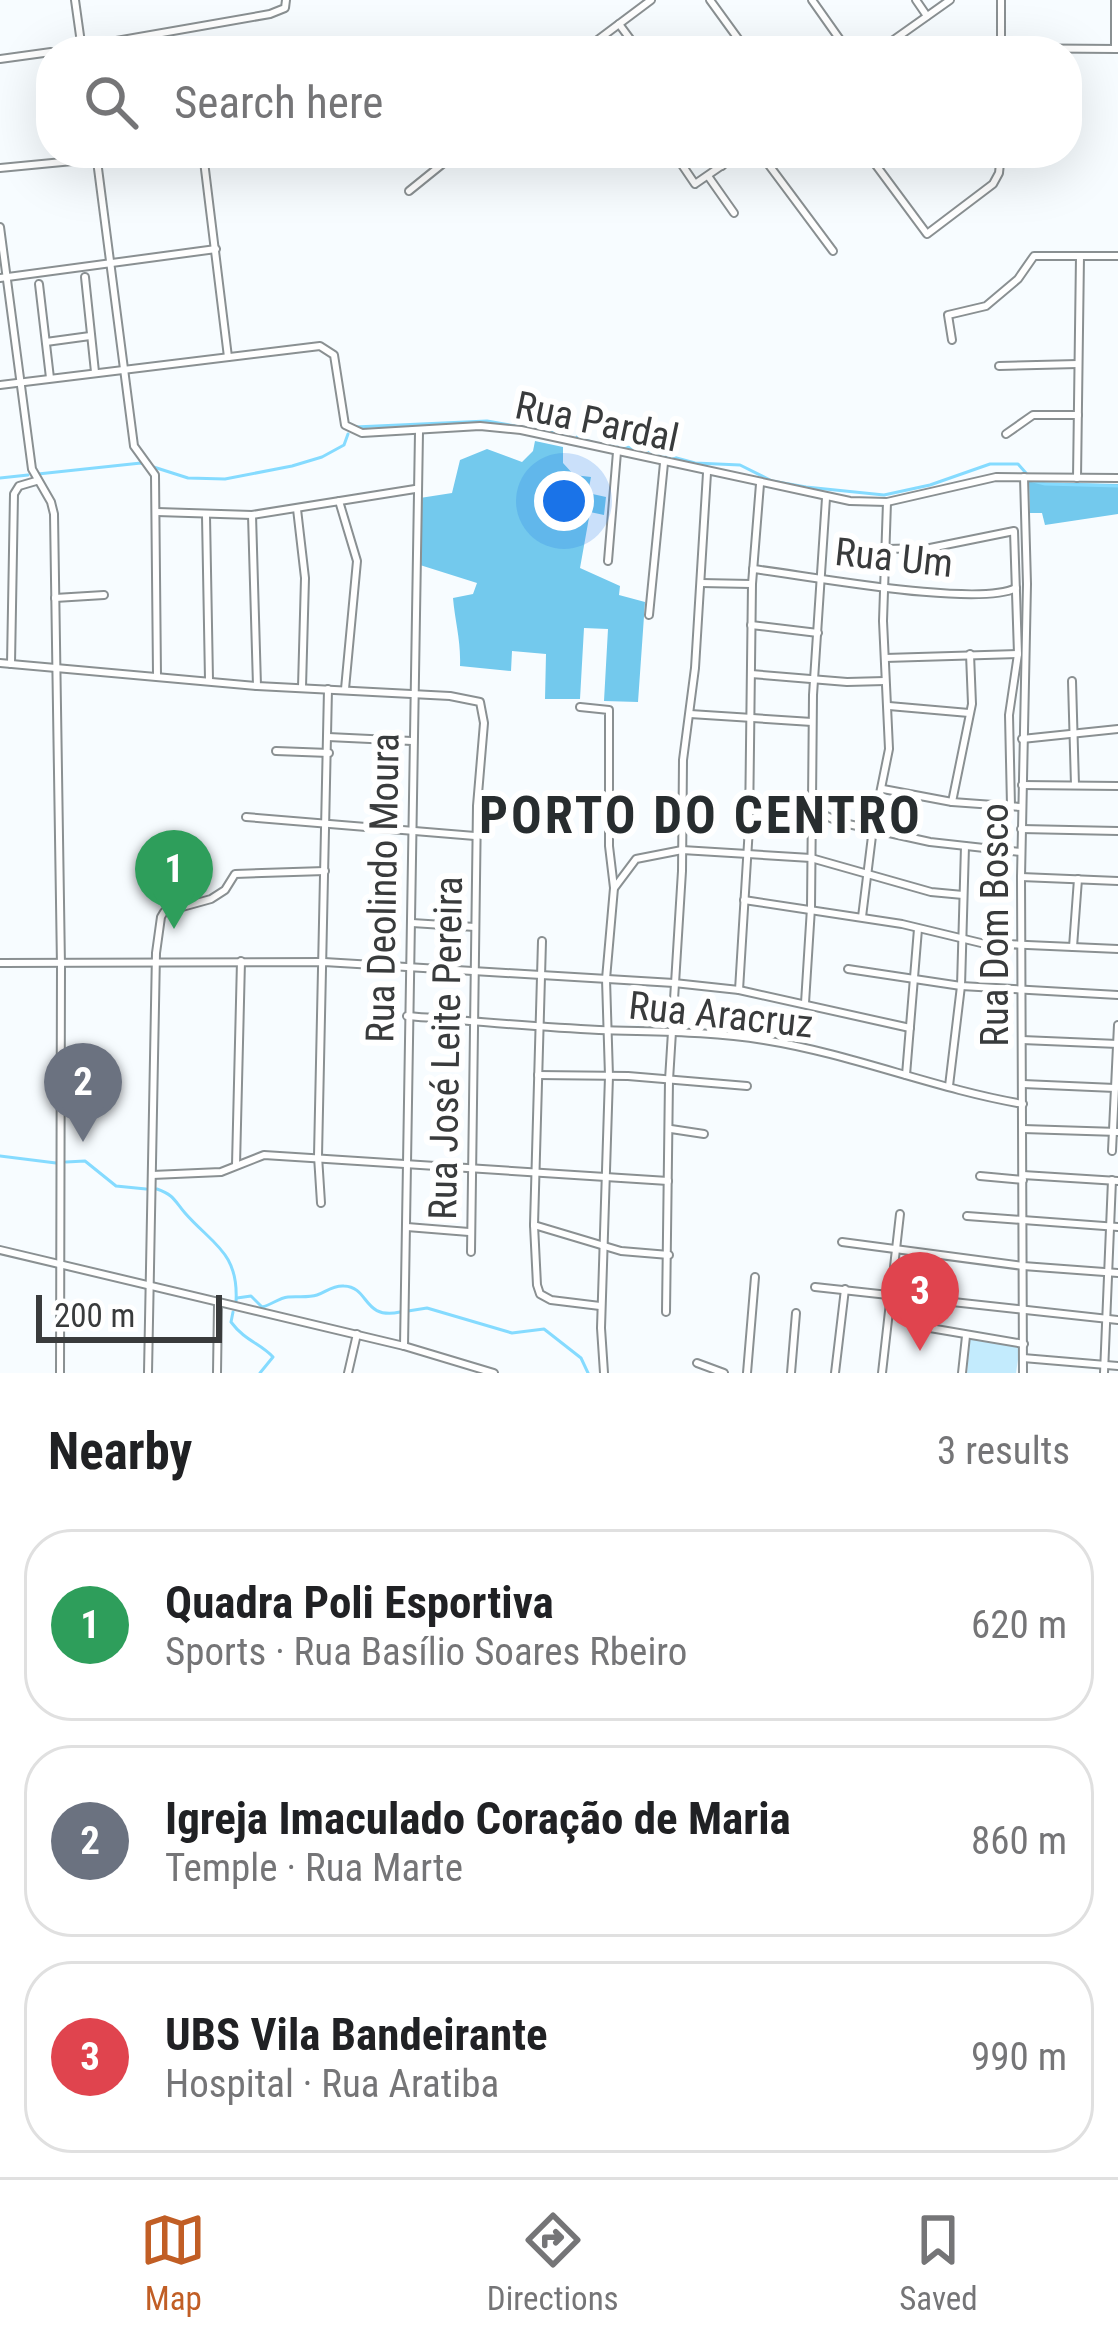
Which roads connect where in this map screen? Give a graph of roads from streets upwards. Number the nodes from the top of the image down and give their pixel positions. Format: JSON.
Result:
{"nodes":[{"id":1,"x":75,"y":0,"type":"edge"},
{"id":2,"x":651,"y":0,"type":"edge"},
{"id":3,"x":710,"y":0,"type":"edge"},
{"id":4,"x":812,"y":0,"type":"edge"},
{"id":5,"x":916,"y":0,"type":"edge"},
{"id":6,"x":950,"y":0,"type":"edge"},
{"id":7,"x":1001,"y":0,"type":"edge"},
{"id":8,"x":1115,"y":0,"type":"edge"},
{"id":9,"x":287,"y":2,"type":"edge"},
{"id":10,"x":928,"y":16,"type":"junction"},
{"id":11,"x":619,"y":24,"type":"junction"},
{"id":12,"x":80,"y":36,"type":"edge"},
{"id":13,"x":155,"y":36,"type":"edge"},
{"id":14,"x":603,"y":36,"type":"edge"},
{"id":15,"x":628,"y":36,"type":"edge"},
{"id":16,"x":736,"y":36,"type":"edge"},
{"id":17,"x":837,"y":36,"type":"edge"},
{"id":18,"x":900,"y":36,"type":"edge"},
{"id":19,"x":1000,"y":36,"type":"edge"},
{"id":20,"x":1082,"y":49,"type":"edge"},
{"id":21,"x":1117,"y":49,"type":"edge"},
{"id":22,"x":36,"y":54,"type":"edge"},
{"id":23,"x":0,"y":59,"type":"edge"},
{"id":24,"x":36,"y":164,"type":"edge"},
{"id":25,"x":0,"y":168,"type":"edge"},
{"id":26,"x":99,"y":168,"type":"edge"},
{"id":27,"x":205,"y":168,"type":"edge"},
{"id":28,"x":437,"y":168,"type":"edge"},
{"id":29,"x":684,"y":168,"type":"edge"},
{"id":30,"x":719,"y":168,"type":"edge"},
{"id":31,"x":771,"y":168,"type":"edge"},
{"id":32,"x":878,"y":168,"type":"edge"},
{"id":33,"x":1000,"y":168,"type":"edge"},
{"id":34,"x":708,"y":176,"type":"junction"},
{"id":35,"x":409,"y":190,"type":"dead end"},
{"id":36,"x":734,"y":213,"type":"dead end"},
{"id":37,"x":0,"y":227,"type":"edge"},
{"id":38,"x":216,"y":250,"type":"junction"},
{"id":39,"x":833,"y":251,"type":"dead end"},
{"id":40,"x":1080,"y":256,"type":"junction"},
{"id":41,"x":1118,"y":256,"type":"edge"},
{"id":42,"x":113,"y":264,"type":"junction"},
{"id":43,"x":85,"y":277,"type":"dead end"},
{"id":44,"x":3,"y":278,"type":"edge"},
{"id":45,"x":39,"y":284,"type":"dead end"},
{"id":46,"x":91,"y":335,"type":"junction"},
{"id":47,"x":952,"y":340,"type":"dead end"},
{"id":48,"x":46,"y":342,"type":"junction"},
{"id":49,"x":228,"y":357,"type":"junction"},
{"id":50,"x":1078,"y":364,"type":"junction"},
{"id":51,"x":999,"y":366,"type":"dead end"},
{"id":52,"x":126,"y":369,"type":"junction"},
{"id":53,"x":95,"y":372,"type":"junction"},
{"id":54,"x":50,"y":378,"type":"junction"},
{"id":55,"x":20,"y":382,"type":"junction"},
{"id":56,"x":0,"y":385,"type":"edge"},
{"id":57,"x":1078,"y":415,"type":"junction"},
{"id":58,"x":418,"y":430,"type":"junction"},
{"id":59,"x":1006,"y":434,"type":"dead end"},
{"id":60,"x":616,"y":452,"type":"junction"},
{"id":61,"x":664,"y":463,"type":"junction"},
{"id":62,"x":707,"y":473,"type":"junction"},
{"id":63,"x":1024,"y":476,"type":"junction"},
{"id":64,"x":1077,"y":478,"type":"junction"},
{"id":65,"x":1118,"y":478,"type":"edge"},
{"id":66,"x":36,"y":481,"type":"junction"},
{"id":67,"x":760,"y":484,"type":"junction"},
{"id":68,"x":416,"y":488,"type":"junction"},
{"id":69,"x":826,"y":498,"type":"junction"},
{"id":70,"x":339,"y":501,"type":"junction"},
{"id":71,"x":887,"y":502,"type":"junction"},
{"id":72,"x":297,"y":509,"type":"junction"},
{"id":73,"x":157,"y":512,"type":"junction"},
{"id":74,"x":252,"y":515,"type":"junction"},
{"id":75,"x":206,"y":516,"type":"junction"},
{"id":76,"x":886,"y":549,"type":"junction"},
{"id":77,"x":608,"y":561,"type":"dead end"},
{"id":78,"x":753,"y":569,"type":"junction"},
{"id":79,"x":822,"y":577,"type":"junction"},
{"id":80,"x":701,"y":583,"type":"junction"},
{"id":81,"x":752,"y":584,"type":"junction"},
{"id":82,"x":1027,"y":584,"type":"junction"},
{"id":83,"x":883,"y":585,"type":"junction"},
{"id":84,"x":1016,"y":587,"type":"junction"},
{"id":85,"x":104,"y":595,"type":"dead end"},
{"id":86,"x":56,"y":598,"type":"junction"},
{"id":87,"x":649,"y":615,"type":"dead end"},
{"id":88,"x":751,"y":625,"type":"junction"},
{"id":89,"x":818,"y":633,"type":"junction"},
{"id":90,"x":970,"y":654,"type":"junction"},
{"id":91,"x":1018,"y":654,"type":"junction"},
{"id":92,"x":884,"y":658,"type":"junction"},
{"id":93,"x":0,"y":663,"type":"edge"},
{"id":94,"x":11,"y":664,"type":"junction"},
{"id":95,"x":56,"y":669,"type":"junction"},
{"id":96,"x":750,"y":674,"type":"junction"},
{"id":97,"x":157,"y":675,"type":"junction"},
{"id":98,"x":815,"y":679,"type":"junction"},
{"id":99,"x":209,"y":680,"type":"junction"},
{"id":100,"x":885,"y":681,"type":"junction"},
{"id":101,"x":1072,"y":682,"type":"dead end"},
{"id":102,"x":257,"y":686,"type":"junction"},
{"id":103,"x":302,"y":687,"type":"junction"},
{"id":104,"x":328,"y":688,"type":"junction"},
{"id":105,"x":346,"y":688,"type":"junction"},
{"id":106,"x":413,"y":694,"type":"junction"},
{"id":107,"x":889,"y":706,"type":"junction"},
{"id":108,"x":580,"y":707,"type":"dead end"},
{"id":109,"x":970,"y":713,"type":"junction"},
{"id":110,"x":690,"y":714,"type":"junction"},
{"id":111,"x":1010,"y":716,"type":"junction"},
{"id":112,"x":1023,"y":716,"type":"junction"},
{"id":113,"x":751,"y":719,"type":"junction"},
{"id":114,"x":812,"y":722,"type":"junction"},
{"id":115,"x":1118,"y":729,"type":"edge"},
{"id":116,"x":1074,"y":734,"type":"junction"},
{"id":117,"x":328,"y":737,"type":"junction"},
{"id":118,"x":1022,"y":739,"type":"junction"},
{"id":119,"x":412,"y":741,"type":"junction"},
{"id":120,"x":276,"y":751,"type":"dead end"},
{"id":121,"x":329,"y":753,"type":"junction"},
{"id":122,"x":1022,"y":785,"type":"junction"},
{"id":123,"x":1075,"y":785,"type":"junction"},
{"id":124,"x":1118,"y":786,"type":"edge"},
{"id":125,"x":883,"y":789,"type":"junction"},
{"id":126,"x":749,"y":802,"type":"junction"},
{"id":127,"x":952,"y":802,"type":"junction"},
{"id":128,"x":1011,"y":806,"type":"junction"},
{"id":129,"x":1021,"y":807,"type":"junction"},
{"id":130,"x":812,"y":808,"type":"junction"},
{"id":131,"x":246,"y":817,"type":"dead end"},
{"id":132,"x":327,"y":824,"type":"junction"},
{"id":133,"x":873,"y":828,"type":"junction"},
{"id":134,"x":1021,"y":829,"type":"junction"},
{"id":135,"x":411,"y":831,"type":"junction"},
{"id":136,"x":1118,"y":831,"type":"edge"},
{"id":137,"x":477,"y":836,"type":"junction"},
{"id":138,"x":965,"y":846,"type":"junction"},
{"id":139,"x":682,"y":850,"type":"junction"},
{"id":140,"x":1021,"y":852,"type":"junction"},
{"id":141,"x":747,"y":853,"type":"junction"},
{"id":142,"x":811,"y":858,"type":"junction"},
{"id":143,"x":325,"y":871,"type":"junction"},
{"id":144,"x":868,"y":873,"type":"junction"},
{"id":145,"x":1021,"y":877,"type":"junction"},
{"id":146,"x":1078,"y":879,"type":"junction"},
{"id":147,"x":1118,"y":881,"type":"edge"},
{"id":148,"x":614,"y":888,"type":"junction"},
{"id":149,"x":963,"y":896,"type":"junction"},
{"id":150,"x":744,"y":900,"type":"junction"},
{"id":151,"x":811,"y":908,"type":"junction"},
{"id":152,"x":862,"y":917,"type":"junction"},
{"id":153,"x":412,"y":923,"type":"junction"},
{"id":154,"x":476,"y":927,"type":"junction"},
{"id":155,"x":918,"y":929,"type":"junction"},
{"id":156,"x":542,"y":940,"type":"dead end"},
{"id":157,"x":962,"y":940,"type":"junction"},
{"id":158,"x":1021,"y":945,"type":"junction"},
{"id":159,"x":1073,"y":947,"type":"junction"},
{"id":160,"x":1118,"y":949,"type":"edge"},
{"id":161,"x":156,"y":958,"type":"junction"},
{"id":162,"x":241,"y":961,"type":"junction"},
{"id":163,"x":324,"y":962,"type":"junction"},
{"id":164,"x":0,"y":963,"type":"edge"},
{"id":165,"x":61,"y":966,"type":"junction"},
{"id":166,"x":408,"y":966,"type":"junction"},
{"id":167,"x":848,"y":969,"type":"dead end"},
{"id":168,"x":477,"y":971,"type":"junction"},
{"id":169,"x":542,"y":975,"type":"junction"},
{"id":170,"x":606,"y":979,"type":"junction"},
{"id":171,"x":914,"y":979,"type":"junction"},
{"id":172,"x":674,"y":983,"type":"junction"},
{"id":173,"x":961,"y":986,"type":"junction"},
{"id":174,"x":739,"y":991,"type":"junction"},
{"id":175,"x":1022,"y":992,"type":"junction"},
{"id":176,"x":1118,"y":995,"type":"edge"},
{"id":177,"x":805,"y":1003,"type":"junction"},
{"id":178,"x":407,"y":1016,"type":"junction"},
{"id":179,"x":475,"y":1022,"type":"junction"},
{"id":180,"x":1118,"y":1025,"type":"edge"},
{"id":181,"x":539,"y":1027,"type":"junction"},
{"id":182,"x":910,"y":1028,"type":"junction"},
{"id":183,"x":606,"y":1030,"type":"junction"},
{"id":184,"x":673,"y":1030,"type":"junction"},
{"id":185,"x":1022,"y":1040,"type":"junction"},
{"id":186,"x":1118,"y":1043,"type":"edge"},
{"id":187,"x":538,"y":1075,"type":"junction"},
{"id":188,"x":608,"y":1076,"type":"junction"},
{"id":189,"x":905,"y":1076,"type":"junction"},
{"id":190,"x":669,"y":1080,"type":"junction"},
{"id":191,"x":1023,"y":1084,"type":"junction"},
{"id":192,"x":747,"y":1086,"type":"dead end"},
{"id":193,"x":949,"y":1086,"type":"junction"},
{"id":194,"x":1117,"y":1089,"type":"edge"},
{"id":195,"x":1022,"y":1104,"type":"junction"},
{"id":196,"x":670,"y":1129,"type":"junction"},
{"id":197,"x":1023,"y":1129,"type":"junction"},
{"id":198,"x":1116,"y":1131,"type":"edge"},
{"id":199,"x":704,"y":1134,"type":"dead end"},
{"id":200,"x":1112,"y":1151,"type":"dead end"},
{"id":201,"x":318,"y":1156,"type":"junction"},
{"id":202,"x":406,"y":1163,"type":"junction"},
{"id":203,"x":236,"y":1165,"type":"junction"},
{"id":204,"x":471,"y":1168,"type":"junction"},
{"id":205,"x":152,"y":1174,"type":"junction"},
{"id":206,"x":537,"y":1174,"type":"junction"},
{"id":207,"x":980,"y":1176,"type":"dead end"},
{"id":208,"x":1023,"y":1177,"type":"junction"},
{"id":209,"x":605,"y":1178,"type":"junction"},
{"id":210,"x":1115,"y":1180,"type":"edge"},
{"id":211,"x":668,"y":1181,"type":"junction"},
{"id":212,"x":321,"y":1203,"type":"dead end"},
{"id":213,"x":901,"y":1214,"type":"dead end"},
{"id":214,"x":967,"y":1216,"type":"dead end"},
{"id":215,"x":1024,"y":1221,"type":"junction"},
{"id":216,"x":534,"y":1225,"type":"junction"},
{"id":217,"x":1114,"y":1226,"type":"edge"},
{"id":218,"x":406,"y":1227,"type":"junction"},
{"id":219,"x":470,"y":1232,"type":"junction"},
{"id":220,"x":842,"y":1242,"type":"dead end"},
{"id":221,"x":602,"y":1245,"type":"junction"},
{"id":222,"x":896,"y":1247,"type":"junction"},
{"id":223,"x":0,"y":1250,"type":"edge"},
{"id":224,"x":471,"y":1252,"type":"dead end"},
{"id":225,"x":669,"y":1255,"type":"junction"},
{"id":226,"x":60,"y":1266,"type":"junction"},
{"id":227,"x":1023,"y":1266,"type":"junction"},
{"id":228,"x":1108,"y":1272,"type":"junction"},
{"id":229,"x":1118,"y":1273,"type":"edge"},
{"id":230,"x":755,"y":1277,"type":"dead end"},
{"id":231,"x":815,"y":1287,"type":"dead end"},
{"id":232,"x":150,"y":1288,"type":"junction"},
{"id":233,"x":845,"y":1289,"type":"junction"},
{"id":234,"x":890,"y":1294,"type":"junction"},
{"id":235,"x":218,"y":1304,"type":"junction"},
{"id":236,"x":602,"y":1306,"type":"junction"},
{"id":237,"x":666,"y":1312,"type":"dead end"},
{"id":238,"x":1023,"y":1312,"type":"junction"},
{"id":239,"x":796,"y":1313,"type":"dead end"},
{"id":240,"x":1107,"y":1319,"type":"junction"},
{"id":241,"x":1118,"y":1320,"type":"edge"},
{"id":242,"x":924,"y":1327,"type":"dead end"},
{"id":243,"x":357,"y":1334,"type":"junction"},
{"id":244,"x":966,"y":1336,"type":"junction"},
{"id":245,"x":1024,"y":1344,"type":"junction"},
{"id":246,"x":404,"y":1346,"type":"junction"},
{"id":247,"x":1023,"y":1358,"type":"junction"},
{"id":248,"x":697,"y":1363,"type":"dead end"},
{"id":249,"x":1118,"y":1366,"type":"edge"},
{"id":250,"x":1104,"y":1369,"type":"edge"},
{"id":251,"x":60,"y":1373,"type":"edge"},
{"id":252,"x":148,"y":1373,"type":"edge"},
{"id":253,"x":217,"y":1373,"type":"edge"},
{"id":254,"x":348,"y":1373,"type":"edge"},
{"id":255,"x":494,"y":1373,"type":"edge"},
{"id":256,"x":604,"y":1373,"type":"edge"},
{"id":257,"x":724,"y":1373,"type":"edge"},
{"id":258,"x":747,"y":1373,"type":"edge"},
{"id":259,"x":791,"y":1373,"type":"edge"},
{"id":260,"x":836,"y":1373,"type":"edge"},
{"id":261,"x":882,"y":1373,"type":"edge"},
{"id":262,"x":962,"y":1373,"type":"edge"},
{"id":263,"x":1023,"y":1373,"type":"edge"}],
"edges":[{"from":1,"to":12,"type":"street"},
{"from":2,"to":11,"type":"street"},
{"from":3,"to":16,"type":"street"},
{"from":4,"to":17,"type":"street"},
{"from":5,"to":10,"type":"street"},
{"from":6,"to":10,"type":"street"},
{"from":7,"to":19,"type":"street"},
{"from":8,"to":21,"type":"street"},
{"from":9,"to":13,"type":"street"},
{"from":10,"to":18,"type":"street"},
{"from":11,"to":14,"type":"street"},
{"from":11,"to":15,"type":"street"},
{"from":20,"to":21,"type":"street"},
{"from":22,"to":23,"type":"street"},
{"from":24,"to":25,"type":"street"},
{"from":26,"to":42,"type":"street"},
{"from":27,"to":38,"type":"street"},
{"from":28,"to":35,"type":"street"},
{"from":29,"to":34,"type":"street"},
{"from":30,"to":34,"type":"street"},
{"from":31,"to":39,"type":"street"},
{"from":32,"to":33,"type":"street"},
{"from":34,"to":36,"type":"street"},
{"from":37,"to":44,"type":"street"},
{"from":38,"to":42,"type":"street"},
{"from":38,"to":49,"type":"street"},
{"from":40,"to":41,"type":"street"},
{"from":40,"to":47,"type":"street"},
{"from":40,"to":50,"type":"street"},
{"from":42,"to":44,"type":"street"},
{"from":42,"to":52,"type":"street"},
{"from":43,"to":46,"type":"street"},
{"from":44,"to":55,"type":"street"},
{"from":45,"to":48,"type":"street"},
{"from":46,"to":48,"type":"street"},
{"from":46,"to":53,"type":"street"},
{"from":48,"to":54,"type":"street"},
{"from":49,"to":52,"type":"street","name":"Rua Pardal"},
{"from":49,"to":58,"type":"street","name":"Rua Pardal"},
{"from":50,"to":51,"type":"street"},
{"from":50,"to":57,"type":"street"},
{"from":52,"to":53,"type":"street","name":"Rua Pardal"},
{"from":52,"to":73,"type":"street"},
{"from":53,"to":54,"type":"street","name":"Rua Pardal"},
{"from":54,"to":55,"type":"street","name":"Rua Pardal"},
{"from":55,"to":56,"type":"street","name":"Rua Pardal"},
{"from":55,"to":66,"type":"street"},
{"from":57,"to":59,"type":"street"},
{"from":57,"to":64,"type":"street"},
{"from":58,"to":60,"type":"street","name":"Rua Pardal"},
{"from":58,"to":68,"type":"street","name":"Rua Deolindo Moura"},
{"from":60,"to":61,"type":"street","name":"Rua Pardal"},
{"from":60,"to":77,"type":"street"},
{"from":61,"to":62,"type":"street","name":"Rua Pardal"},
{"from":61,"to":87,"type":"street"},
{"from":62,"to":67,"type":"street","name":"Rua Pardal"},
{"from":62,"to":80,"type":"street"},
{"from":63,"to":64,"type":"street","name":"Rua Pardal"},
{"from":63,"to":71,"type":"street","name":"Rua Pardal"},
{"from":63,"to":82,"type":"street","name":"Rua Dom Bosco"},
{"from":64,"to":65,"type":"street","name":"Rua Pardal"},
{"from":66,"to":86,"type":"street"},
{"from":66,"to":94,"type":"street"},
{"from":67,"to":69,"type":"street","name":"Rua Pardal"},
{"from":67,"to":78,"type":"street"},
{"from":68,"to":70,"type":"street"},
{"from":68,"to":106,"type":"street","name":"Rua Deolindo Moura"},
{"from":69,"to":71,"type":"street","name":"Rua Pardal"},
{"from":69,"to":79,"type":"street"},
{"from":70,"to":72,"type":"street"},
{"from":70,"to":105,"type":"street"},
{"from":71,"to":76,"type":"street"},
{"from":72,"to":74,"type":"street"},
{"from":72,"to":103,"type":"street"},
{"from":73,"to":75,"type":"street"},
{"from":73,"to":97,"type":"street"},
{"from":74,"to":75,"type":"street"},
{"from":74,"to":102,"type":"street"},
{"from":75,"to":99,"type":"street"},
{"from":76,"to":83,"type":"street"},
{"from":76,"to":84,"type":"street"},
{"from":78,"to":79,"type":"street","name":"Rua Um"},
{"from":78,"to":81,"type":"street"},
{"from":79,"to":83,"type":"street","name":"Rua Um"},
{"from":79,"to":89,"type":"street"},
{"from":80,"to":81,"type":"street"},
{"from":80,"to":110,"type":"street"},
{"from":81,"to":88,"type":"street"},
{"from":82,"to":84,"type":"street","name":"Rua Um"},
{"from":82,"to":112,"type":"street","name":"Rua Dom Bosco"},
{"from":83,"to":84,"type":"street","name":"Rua Um"},
{"from":83,"to":92,"type":"street"},
{"from":84,"to":91,"type":"street"},
{"from":85,"to":86,"type":"street"},
{"from":86,"to":95,"type":"street"},
{"from":88,"to":89,"type":"street"},
{"from":88,"to":96,"type":"street"},
{"from":89,"to":98,"type":"street"},
{"from":90,"to":91,"type":"street"},
{"from":90,"to":92,"type":"street"},
{"from":90,"to":109,"type":"street"},
{"from":91,"to":111,"type":"street"},
{"from":92,"to":100,"type":"street"},
{"from":93,"to":94,"type":"street"},
{"from":94,"to":95,"type":"street"},
{"from":95,"to":97,"type":"street"},
{"from":95,"to":165,"type":"street"},
{"from":96,"to":98,"type":"street"},
{"from":96,"to":113,"type":"street"},
{"from":97,"to":99,"type":"street"},
{"from":98,"to":100,"type":"street"},
{"from":98,"to":114,"type":"street"},
{"from":99,"to":102,"type":"street"},
{"from":100,"to":107,"type":"street"},
{"from":101,"to":116,"type":"street"},
{"from":102,"to":103,"type":"street"},
{"from":103,"to":104,"type":"street"},
{"from":104,"to":105,"type":"street"},
{"from":104,"to":117,"type":"street"},
{"from":105,"to":106,"type":"street"},
{"from":106,"to":119,"type":"street","name":"Rua Deolindo Moura"},
{"from":106,"to":137,"type":"street","name":"Rua José Leite Pereira"},
{"from":107,"to":109,"type":"street"},
{"from":107,"to":125,"type":"street"},
{"from":108,"to":148,"type":"street"},
{"from":109,"to":127,"type":"street"},
{"from":110,"to":113,"type":"street"},
{"from":110,"to":139,"type":"street"},
{"from":111,"to":112,"type":"street"},
{"from":111,"to":128,"type":"street"},
{"from":112,"to":118,"type":"street","name":"Rua Dom Bosco"},
{"from":113,"to":114,"type":"street"},
{"from":113,"to":126,"type":"street"},
{"from":114,"to":130,"type":"street"},
{"from":115,"to":116,"type":"street"},
{"from":116,"to":118,"type":"street"},
{"from":116,"to":123,"type":"street"},
{"from":117,"to":119,"type":"street"},
{"from":117,"to":121,"type":"street"},
{"from":118,"to":122,"type":"street","name":"Rua Dom Bosco"},
{"from":119,"to":135,"type":"street","name":"Rua Deolindo Moura"},
{"from":120,"to":121,"type":"street"},
{"from":121,"to":132,"type":"street"},
{"from":122,"to":123,"type":"street"},
{"from":122,"to":129,"type":"street","name":"Rua Dom Bosco"},
{"from":123,"to":124,"type":"street"},
{"from":125,"to":127,"type":"street"},
{"from":125,"to":133,"type":"street"},
{"from":126,"to":130,"type":"street"},
{"from":126,"to":141,"type":"street"},
{"from":127,"to":128,"type":"street"},
{"from":128,"to":129,"type":"street"},
{"from":129,"to":134,"type":"street","name":"Rua Dom Bosco"},
{"from":130,"to":133,"type":"street"},
{"from":130,"to":142,"type":"street"},
{"from":131,"to":132,"type":"street"},
{"from":132,"to":135,"type":"street"},
{"from":132,"to":143,"type":"street"},
{"from":133,"to":138,"type":"street"},
{"from":133,"to":144,"type":"street"},
{"from":134,"to":136,"type":"street"},
{"from":134,"to":140,"type":"street","name":"Rua Dom Bosco"},
{"from":135,"to":137,"type":"street"},
{"from":135,"to":153,"type":"street","name":"Rua Deolindo Moura"},
{"from":137,"to":154,"type":"street","name":"Rua José Leite Pereira"},
{"from":138,"to":140,"type":"street"},
{"from":138,"to":149,"type":"street"},
{"from":139,"to":141,"type":"street"},
{"from":139,"to":148,"type":"street"},
{"from":139,"to":172,"type":"street"},
{"from":140,"to":145,"type":"street","name":"Rua Dom Bosco"},
{"from":141,"to":142,"type":"street"},
{"from":141,"to":150,"type":"street"},
{"from":142,"to":144,"type":"street"},
{"from":142,"to":151,"type":"street"},
{"from":143,"to":161,"type":"street"},
{"from":143,"to":163,"type":"street"},
{"from":144,"to":149,"type":"street"},
{"from":144,"to":152,"type":"street"},
{"from":145,"to":146,"type":"street"},
{"from":145,"to":158,"type":"street","name":"Rua Dom Bosco"},
{"from":146,"to":147,"type":"street"},
{"from":146,"to":159,"type":"street"},
{"from":148,"to":170,"type":"street"},
{"from":149,"to":157,"type":"street"},
{"from":150,"to":151,"type":"street"},
{"from":150,"to":174,"type":"street"},
{"from":151,"to":152,"type":"street"},
{"from":151,"to":177,"type":"street"},
{"from":152,"to":155,"type":"street"},
{"from":153,"to":154,"type":"street"},
{"from":153,"to":166,"type":"street","name":"Rua Deolindo Moura"},
{"from":154,"to":168,"type":"street","name":"Rua José Leite Pereira"},
{"from":155,"to":157,"type":"street"},
{"from":155,"to":171,"type":"street"},
{"from":156,"to":169,"type":"street"},
{"from":157,"to":158,"type":"street"},
{"from":157,"to":173,"type":"street"},
{"from":158,"to":159,"type":"street"},
{"from":158,"to":175,"type":"street","name":"Rua Dom Bosco"},
{"from":159,"to":160,"type":"street"},
{"from":161,"to":162,"type":"street"},
{"from":161,"to":165,"type":"street"},
{"from":161,"to":205,"type":"street"},
{"from":162,"to":163,"type":"street"},
{"from":162,"to":203,"type":"street"},
{"from":163,"to":166,"type":"street"},
{"from":163,"to":201,"type":"street"},
{"from":164,"to":165,"type":"street"},
{"from":165,"to":226,"type":"street"},
{"from":166,"to":168,"type":"street"},
{"from":166,"to":178,"type":"street","name":"Rua Deolindo Moura"},
{"from":167,"to":171,"type":"street"},
{"from":168,"to":169,"type":"street"},
{"from":168,"to":179,"type":"street","name":"Rua José Leite Pereira"},
{"from":169,"to":170,"type":"street"},
{"from":169,"to":181,"type":"street"},
{"from":170,"to":172,"type":"street"},
{"from":170,"to":183,"type":"street"},
{"from":171,"to":173,"type":"street"},
{"from":171,"to":182,"type":"street"},
{"from":172,"to":174,"type":"street"},
{"from":172,"to":184,"type":"street"},
{"from":173,"to":175,"type":"street"},
{"from":173,"to":193,"type":"street"},
{"from":174,"to":177,"type":"street"},
{"from":175,"to":176,"type":"street"},
{"from":175,"to":185,"type":"street","name":"Rua Dom Bosco"},
{"from":177,"to":182,"type":"street"},
{"from":178,"to":179,"type":"street","name":"Rua Aracruz"},
{"from":178,"to":202,"type":"street","name":"Rua Deolindo Moura"},
{"from":179,"to":181,"type":"street","name":"Rua Aracruz"},
{"from":179,"to":204,"type":"street","name":"Rua José Leite Pereira"},
{"from":180,"to":186,"type":"street"},
{"from":181,"to":183,"type":"street","name":"Rua Aracruz"},
{"from":181,"to":187,"type":"street"},
{"from":182,"to":189,"type":"street"},
{"from":183,"to":184,"type":"street","name":"Rua Aracruz"},
{"from":183,"to":188,"type":"street"},
{"from":184,"to":189,"type":"street","name":"Rua Aracruz"},
{"from":184,"to":190,"type":"street"},
{"from":185,"to":186,"type":"street"},
{"from":185,"to":191,"type":"street","name":"Rua Dom Bosco"},
{"from":186,"to":194,"type":"street"},
{"from":187,"to":188,"type":"street"},
{"from":187,"to":206,"type":"street"},
{"from":188,"to":190,"type":"street"},
{"from":188,"to":209,"type":"street"},
{"from":189,"to":193,"type":"street","name":"Rua Aracruz"},
{"from":190,"to":192,"type":"street"},
{"from":190,"to":196,"type":"street"},
{"from":191,"to":194,"type":"street"},
{"from":191,"to":195,"type":"street","name":"Rua Dom Bosco"},
{"from":193,"to":195,"type":"street","name":"Rua Aracruz"},
{"from":194,"to":198,"type":"street"},
{"from":195,"to":197,"type":"street","name":"Rua Dom Bosco"},
{"from":196,"to":199,"type":"street"},
{"from":196,"to":211,"type":"street"},
{"from":197,"to":198,"type":"street"},
{"from":197,"to":208,"type":"street","name":"Rua Dom Bosco"},
{"from":198,"to":200,"type":"street"},
{"from":201,"to":202,"type":"street"},
{"from":201,"to":203,"type":"street"},
{"from":201,"to":212,"type":"street"},
{"from":202,"to":204,"type":"street"},
{"from":202,"to":218,"type":"street","name":"Rua Deolindo Moura"},
{"from":203,"to":205,"type":"street"},
{"from":204,"to":206,"type":"street"},
{"from":204,"to":219,"type":"street","name":"Rua José Leite Pereira"},
{"from":205,"to":232,"type":"street"},
{"from":206,"to":209,"type":"street"},
{"from":206,"to":216,"type":"street"},
{"from":207,"to":208,"type":"street"},
{"from":208,"to":210,"type":"street"},
{"from":208,"to":215,"type":"street","name":"Rua Dom Bosco"},
{"from":209,"to":211,"type":"street"},
{"from":209,"to":221,"type":"street"},
{"from":210,"to":217,"type":"street"},
{"from":211,"to":225,"type":"street"},
{"from":213,"to":222,"type":"street"},
{"from":214,"to":215,"type":"street"},
{"from":215,"to":217,"type":"street"},
{"from":215,"to":227,"type":"street","name":"Rua Dom Bosco"},
{"from":216,"to":221,"type":"street"},
{"from":216,"to":236,"type":"street"},
{"from":217,"to":228,"type":"street"},
{"from":218,"to":219,"type":"street"},
{"from":218,"to":246,"type":"street","name":"Rua Deolindo Moura"},
{"from":219,"to":224,"type":"street","name":"Rua José Leite Pereira"},
{"from":220,"to":222,"type":"street"},
{"from":221,"to":225,"type":"street"},
{"from":221,"to":236,"type":"street"},
{"from":222,"to":227,"type":"street"},
{"from":222,"to":234,"type":"street"},
{"from":223,"to":226,"type":"street"},
{"from":225,"to":237,"type":"street"},
{"from":226,"to":232,"type":"street"},
{"from":226,"to":251,"type":"street"},
{"from":227,"to":228,"type":"street"},
{"from":227,"to":238,"type":"street","name":"Rua Dom Bosco"},
{"from":228,"to":229,"type":"street"},
{"from":228,"to":240,"type":"street"},
{"from":230,"to":258,"type":"street"},
{"from":231,"to":233,"type":"street"},
{"from":232,"to":235,"type":"street"},
{"from":232,"to":252,"type":"street"},
{"from":233,"to":234,"type":"street"},
{"from":233,"to":260,"type":"street"},
{"from":234,"to":238,"type":"street"},
{"from":234,"to":261,"type":"street"},
{"from":235,"to":243,"type":"street"},
{"from":235,"to":253,"type":"street"},
{"from":236,"to":256,"type":"street"},
{"from":238,"to":240,"type":"street"},
{"from":238,"to":245,"type":"street","name":"Rua Dom Bosco"},
{"from":239,"to":259,"type":"street"},
{"from":240,"to":241,"type":"street"},
{"from":240,"to":250,"type":"street"},
{"from":242,"to":244,"type":"street"},
{"from":243,"to":246,"type":"street"},
{"from":243,"to":254,"type":"street"},
{"from":244,"to":245,"type":"street"},
{"from":244,"to":262,"type":"street"},
{"from":245,"to":247,"type":"street","name":"Rua Dom Bosco"},
{"from":246,"to":255,"type":"street"},
{"from":247,"to":250,"type":"street"},
{"from":247,"to":263,"type":"street","name":"Rua Dom Bosco"},
{"from":248,"to":257,"type":"street"},
{"from":249,"to":250,"type":"street"}]}
